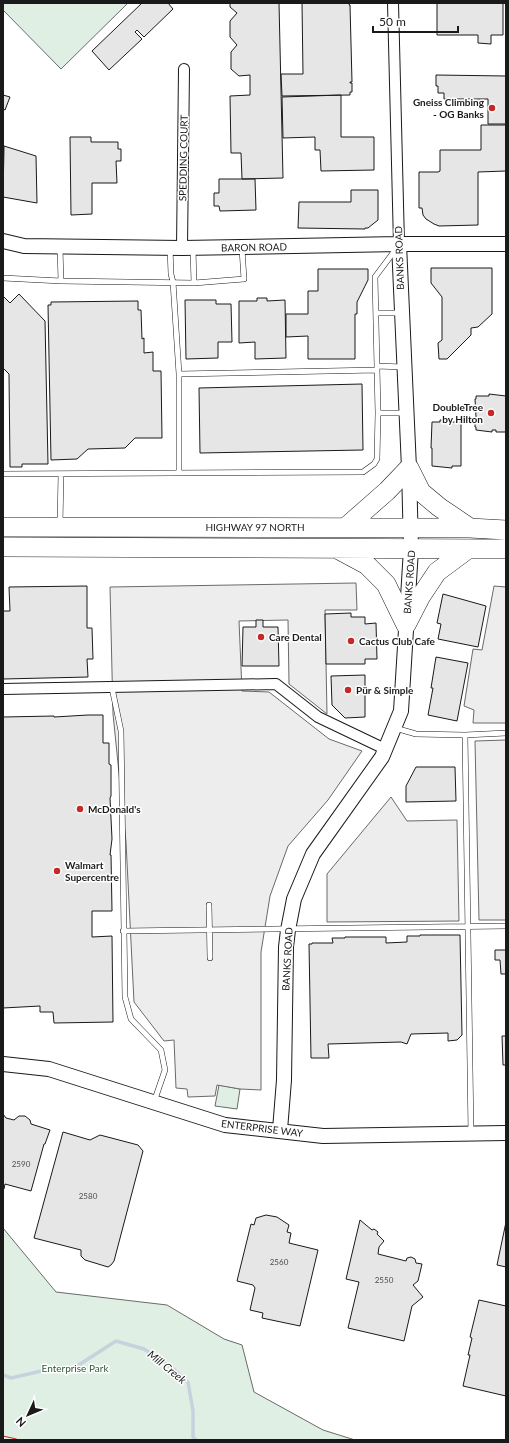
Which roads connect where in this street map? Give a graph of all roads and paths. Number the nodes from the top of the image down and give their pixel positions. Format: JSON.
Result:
{"nodes":[{"id":1,"x":393,"y":3,"type":"edge"},
{"id":2,"x":184,"y":69,"type":"dead end"},
{"id":3,"x":3,"y":241,"type":"edge"},
{"id":4,"x":399,"y":244,"type":"junction"},
{"id":5,"x":506,"y":244,"type":"edge"},
{"id":6,"x":60,"y":247,"type":"junction"},
{"id":7,"x":242,"y":247,"type":"junction"},
{"id":8,"x":182,"y":248,"type":"junction"},
{"id":9,"x":3,"y":278,"type":"edge"},
{"id":10,"x":61,"y":281,"type":"junction"},
{"id":11,"x":173,"y":282,"type":"junction"},
{"id":12,"x":194,"y":283,"type":"junction"},
{"id":13,"x":376,"y":313,"type":"junction"},
{"id":14,"x":402,"y":313,"type":"junction"},
{"id":15,"x":377,"y":368,"type":"junction"},
{"id":16,"x":404,"y":368,"type":"junction"},
{"id":17,"x":179,"y":374,"type":"junction"},
{"id":18,"x":378,"y":413,"type":"junction"},
{"id":19,"x":406,"y":413,"type":"junction"},
{"id":20,"x":410,"y":468,"type":"junction"},
{"id":21,"x":179,"y":473,"type":"junction"},
{"id":22,"x":3,"y":474,"type":"edge"},
{"id":23,"x":61,"y":474,"type":"junction"},
{"id":24,"x":3,"y":527,"type":"edge"},
{"id":25,"x":60,"y":527,"type":"junction"},
{"id":26,"x":346,"y":527,"type":"junction"},
{"id":27,"x":411,"y":528,"type":"junction"},
{"id":28,"x":470,"y":528,"type":"junction"},
{"id":29,"x":506,"y":530,"type":"edge"},
{"id":30,"x":3,"y":547,"type":"edge"},
{"id":31,"x":336,"y":548,"type":"junction"},
{"id":32,"x":411,"y":549,"type":"junction"},
{"id":33,"x":468,"y":549,"type":"junction"},
{"id":34,"x":506,"y":549,"type":"edge"},
{"id":35,"x":406,"y":625,"type":"junction"},
{"id":36,"x":112,"y":688,"type":"junction"},
{"id":37,"x":3,"y":689,"type":"edge"},
{"id":38,"x":394,"y":728,"type":"junction"},
{"id":39,"x":506,"y":734,"type":"edge"},
{"id":40,"x":465,"y":735,"type":"junction"},
{"id":41,"x":385,"y":749,"type":"junction"},
{"id":42,"x":209,"y":905,"type":"dead end"},
{"id":43,"x":506,"y":926,"type":"edge"},
{"id":44,"x":468,"y":928,"type":"junction"},
{"id":45,"x":210,"y":930,"type":"junction"},
{"id":46,"x":288,"y":930,"type":"junction"},
{"id":47,"x":123,"y":931,"type":"junction"},
{"id":48,"x":210,"y":958,"type":"dead end"},
{"id":49,"x":3,"y":1064,"type":"edge"},
{"id":50,"x":154,"y":1103,"type":"junction"},
{"id":51,"x":280,"y":1130,"type":"junction"},
{"id":52,"x":506,"y":1133,"type":"edge"},
{"id":53,"x":471,"y":1134,"type":"junction"}],
"edges":[{"from":1,"to":4,"type":"street","name":"BANKS ROAD"},
{"from":2,"to":8,"type":"street","name":"SPEDDING COURT"},
{"from":3,"to":6,"type":"street","name":"BARON ROAD"},
{"from":4,"to":5,"type":"street","name":"BARON ROAD"},
{"from":4,"to":7,"type":"street","name":"BARON ROAD"},
{"from":4,"to":13,"type":"lane"},
{"from":4,"to":14,"type":"street","name":"BANKS ROAD"},
{"from":6,"to":8,"type":"street","name":"BARON ROAD"},
{"from":6,"to":10,"type":"lane"},
{"from":7,"to":8,"type":"street","name":"BARON ROAD"},
{"from":7,"to":12,"type":"lane"},
{"from":8,"to":11,"type":"lane"},
{"from":8,"to":12,"type":"lane"},
{"from":9,"to":10,"type":"lane"},
{"from":10,"to":11,"type":"lane"},
{"from":11,"to":12,"type":"lane"},
{"from":11,"to":17,"type":"lane"},
{"from":13,"to":14,"type":"lane"},
{"from":13,"to":15,"type":"lane"},
{"from":14,"to":16,"type":"street","name":"BANKS ROAD"},
{"from":15,"to":16,"type":"lane"},
{"from":15,"to":17,"type":"lane"},
{"from":15,"to":18,"type":"lane"},
{"from":16,"to":19,"type":"street","name":"BANKS ROAD"},
{"from":17,"to":21,"type":"lane"},
{"from":18,"to":19,"type":"lane"},
{"from":18,"to":21,"type":"lane"},
{"from":19,"to":20,"type":"street","name":"BANKS ROAD"},
{"from":20,"to":26,"type":"highway"},
{"from":20,"to":27,"type":"street","name":"BANKS ROAD"},
{"from":20,"to":28,"type":"highway"},
{"from":21,"to":23,"type":"lane"},
{"from":22,"to":23,"type":"lane"},
{"from":23,"to":25,"type":"lane"},
{"from":24,"to":25,"type":"highway","name":"HIGHWAY 97 NORTH"},
{"from":25,"to":26,"type":"highway","name":"HIGHWAY 97 NORTH"},
{"from":26,"to":27,"type":"highway","name":"HIGHWAY 97 NORTH"},
{"from":27,"to":28,"type":"highway","name":"HIGHWAY 97 NORTH"},
{"from":27,"to":32,"type":"street","name":"BANKS ROAD"},
{"from":28,"to":29,"type":"highway","name":"HIGHWAY 97 NORTH"},
{"from":30,"to":31,"type":"highway","name":"HIGHWAY 97 NORTH"},
{"from":31,"to":32,"type":"highway","name":"HIGHWAY 97 NORTH"},
{"from":31,"to":35,"type":"highway"},
{"from":32,"to":33,"type":"highway","name":"HIGHWAY 97 NORTH"},
{"from":32,"to":35,"type":"street","name":"BANKS ROAD"},
{"from":33,"to":34,"type":"highway","name":"HIGHWAY 97 NORTH"},
{"from":33,"to":35,"type":"highway"},
{"from":35,"to":38,"type":"street","name":"BANKS ROAD"},
{"from":36,"to":37,"type":"street"},
{"from":36,"to":41,"type":"street"},
{"from":36,"to":47,"type":"lane"},
{"from":38,"to":40,"type":"lane"},
{"from":38,"to":41,"type":"street","name":"BANKS ROAD"},
{"from":39,"to":40,"type":"lane"},
{"from":40,"to":44,"type":"lane"},
{"from":41,"to":46,"type":"street","name":"BANKS ROAD"},
{"from":42,"to":45,"type":"lane"},
{"from":43,"to":44,"type":"lane"},
{"from":44,"to":46,"type":"lane"},
{"from":44,"to":53,"type":"lane"},
{"from":45,"to":46,"type":"lane"},
{"from":45,"to":47,"type":"lane"},
{"from":45,"to":48,"type":"lane"},
{"from":46,"to":51,"type":"street","name":"BANKS ROAD"},
{"from":47,"to":50,"type":"lane"},
{"from":49,"to":50,"type":"street","name":"ENTERPRISE WAY"},
{"from":50,"to":51,"type":"street","name":"ENTERPRISE WAY"},
{"from":51,"to":53,"type":"street","name":"ENTERPRISE WAY"},
{"from":52,"to":53,"type":"street","name":"ENTERPRISE WAY"}]}
